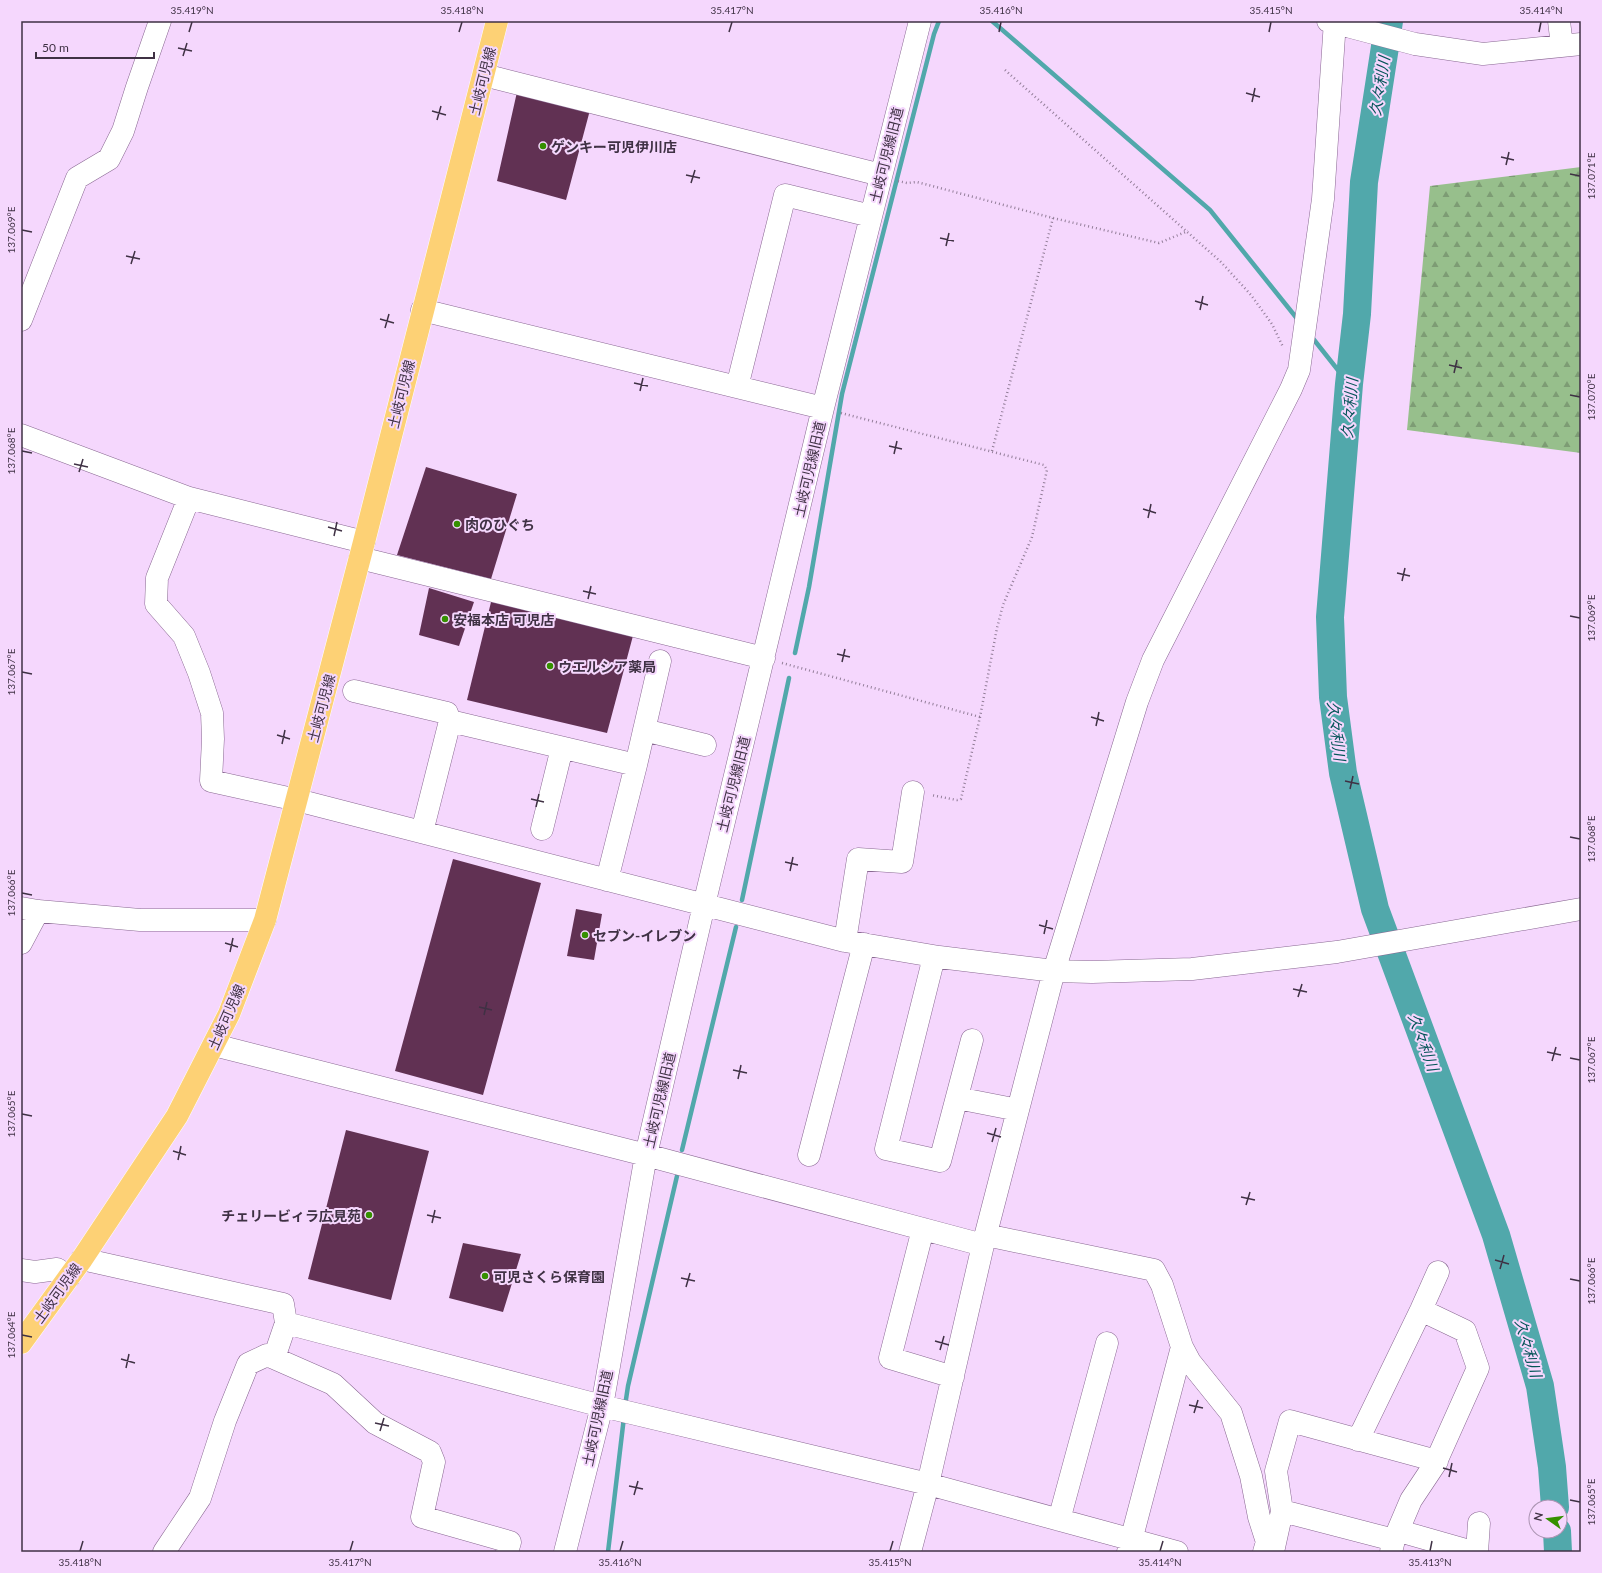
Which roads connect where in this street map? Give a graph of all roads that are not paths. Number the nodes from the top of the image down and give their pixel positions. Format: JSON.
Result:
{"nodes":[{"id":1,"x":160,"y":21,"type":"edge"},
{"id":2,"x":497,"y":21,"type":"edge"},
{"id":3,"x":920,"y":21,"type":"edge"},
{"id":4,"x":1559,"y":21,"type":"edge"},
{"id":5,"x":1336,"y":23,"type":"edge"},
{"id":6,"x":1571,"y":45,"type":"edge"},
{"id":7,"x":484,"y":75,"type":"junction"},
{"id":8,"x":881,"y":175,"type":"junction"},
{"id":9,"x":871,"y":216,"type":"junction"},
{"id":10,"x":422,"y":310,"type":"junction"},
{"id":11,"x":21,"y":320,"type":"edge"},
{"id":12,"x":737,"y":387,"type":"junction"},
{"id":13,"x":823,"y":408,"type":"junction"},
{"id":14,"x":21,"y":435,"type":"edge"},
{"id":15,"x":189,"y":498,"type":"junction"},
{"id":16,"x":362,"y":550,"type":"junction"},
{"id":17,"x":764,"y":658,"type":"junction"},
{"id":18,"x":660,"y":661,"type":"dead end"},
{"id":19,"x":354,"y":692,"type":"dead end"},
{"id":20,"x":450,"y":721,"type":"junction"},
{"id":21,"x":644,"y":730,"type":"junction"},
{"id":22,"x":706,"y":745,"type":"dead end"},
{"id":23,"x":562,"y":748,"type":"junction"},
{"id":24,"x":636,"y":765,"type":"junction"},
{"id":25,"x":913,"y":792,"type":"road end"},
{"id":26,"x":297,"y":800,"type":"junction"},
{"id":27,"x":542,"y":829,"type":"dead end"},
{"id":28,"x":422,"y":832,"type":"junction"},
{"id":29,"x":607,"y":880,"type":"junction"},
{"id":30,"x":704,"y":905,"type":"junction"},
{"id":31,"x":1581,"y":909,"type":"edge"},
{"id":32,"x":29,"y":910,"type":"edge"},
{"id":33,"x":265,"y":920,"type":"junction"},
{"id":34,"x":854,"y":942,"type":"junction"},
{"id":35,"x":21,"y":943,"type":"edge"},
{"id":36,"x":934,"y":957,"type":"junction"},
{"id":37,"x":1054,"y":971,"type":"junction"},
{"id":38,"x":972,"y":1040,"type":"dead end"},
{"id":39,"x":214,"y":1045,"type":"junction"},
{"id":40,"x":957,"y":1098,"type":"junction"},
{"id":41,"x":1018,"y":1110,"type":"junction"},
{"id":42,"x":646,"y":1155,"type":"junction"},
{"id":43,"x":809,"y":1155,"type":"dead end"},
{"id":44,"x":923,"y":1229,"type":"junction"},
{"id":45,"x":985,"y":1240,"type":"junction"},
{"id":46,"x":82,"y":1259,"type":"junction"},
{"id":47,"x":21,"y":1270,"type":"edge"},
{"id":48,"x":1438,"y":1272,"type":"dead end"},
{"id":49,"x":69,"y":1277,"type":"junction"},
{"id":50,"x":1421,"y":1310,"type":"junction"},
{"id":51,"x":286,"y":1323,"type":"junction"},
{"id":52,"x":21,"y":1343,"type":"edge"},
{"id":53,"x":1107,"y":1343,"type":"dead end"},
{"id":54,"x":1182,"y":1347,"type":"junction"},
{"id":55,"x":274,"y":1358,"type":"junction"},
{"id":56,"x":953,"y":1377,"type":"junction"},
{"id":57,"x":608,"y":1407,"type":"junction"},
{"id":58,"x":1358,"y":1440,"type":"junction"},
{"id":59,"x":1436,"y":1461,"type":"junction"},
{"id":60,"x":928,"y":1484,"type":"junction"},
{"id":61,"x":1282,"y":1511,"type":"junction"},
{"id":62,"x":1059,"y":1520,"type":"junction"},
{"id":63,"x":1479,"y":1523,"type":"dead end"},
{"id":64,"x":1395,"y":1541,"type":"edge"},
{"id":65,"x":1129,"y":1546,"type":"edge"},
{"id":66,"x":164,"y":1552,"type":"edge"},
{"id":67,"x":507,"y":1552,"type":"edge"},
{"id":68,"x":565,"y":1552,"type":"edge"},
{"id":69,"x":910,"y":1552,"type":"edge"},
{"id":70,"x":1177,"y":1552,"type":"edge"},
{"id":71,"x":1264,"y":1552,"type":"edge"},
{"id":72,"x":1272,"y":1552,"type":"edge"},
{"id":73,"x":1474,"y":1552,"type":"edge"},
{"id":74,"x":1477,"y":1552,"type":"edge"}],
"edges":[{"from":1,"to":11,"type":"street"},
{"from":2,"to":7,"type":"main road","name":"土岐可児線"},
{"from":3,"to":8,"type":"street","name":"土岐可児線旧道"},
{"from":4,"to":6,"type":"street"},
{"from":5,"to":6,"type":"street"},
{"from":5,"to":37,"type":"street"},
{"from":7,"to":8,"type":"street"},
{"from":7,"to":10,"type":"main road","name":"土岐可児線"},
{"from":8,"to":9,"type":"street","name":"土岐可児線旧道"},
{"from":9,"to":12,"type":"street"},
{"from":9,"to":13,"type":"street","name":"土岐可児線旧道"},
{"from":10,"to":12,"type":"street"},
{"from":10,"to":16,"type":"main road","name":"土岐可児線"},
{"from":12,"to":13,"type":"street"},
{"from":13,"to":17,"type":"street","name":"土岐可児線旧道"},
{"from":14,"to":15,"type":"street"},
{"from":15,"to":16,"type":"street"},
{"from":15,"to":26,"type":"street"},
{"from":16,"to":17,"type":"street"},
{"from":16,"to":26,"type":"main road","name":"土岐可児線"},
{"from":17,"to":30,"type":"street","name":"土岐可児線旧道"},
{"from":18,"to":21,"type":"street"},
{"from":19,"to":20,"type":"street"},
{"from":20,"to":23,"type":"street"},
{"from":20,"to":28,"type":"street"},
{"from":21,"to":22,"type":"street"},
{"from":21,"to":24,"type":"street"},
{"from":23,"to":24,"type":"street"},
{"from":23,"to":27,"type":"street"},
{"from":24,"to":29,"type":"street"},
{"from":25,"to":34,"type":"street"},
{"from":26,"to":28,"type":"street"},
{"from":26,"to":33,"type":"main road","name":"土岐可児線"},
{"from":28,"to":29,"type":"street"},
{"from":29,"to":30,"type":"street"},
{"from":30,"to":34,"type":"street"},
{"from":30,"to":42,"type":"street","name":"土岐可児線旧道"},
{"from":31,"to":37,"type":"street"},
{"from":32,"to":33,"type":"street"},
{"from":32,"to":35,"type":"street"},
{"from":33,"to":39,"type":"main road","name":"土岐可児線"},
{"from":34,"to":36,"type":"street"},
{"from":34,"to":43,"type":"street"},
{"from":36,"to":37,"type":"street"},
{"from":36,"to":40,"type":"street"},
{"from":37,"to":41,"type":"street"},
{"from":38,"to":40,"type":"street"},
{"from":39,"to":42,"type":"street"},
{"from":39,"to":46,"type":"main road","name":"土岐可児線"},
{"from":40,"to":41,"type":"street"},
{"from":41,"to":45,"type":"street"},
{"from":42,"to":44,"type":"street"},
{"from":42,"to":57,"type":"street","name":"土岐可児線旧道"},
{"from":44,"to":45,"type":"street"},
{"from":44,"to":56,"type":"street"},
{"from":45,"to":54,"type":"street"},
{"from":45,"to":56,"type":"street"},
{"from":46,"to":49,"type":"main road","name":"土岐可児線"},
{"from":46,"to":51,"type":"street"},
{"from":47,"to":49,"type":"street"},
{"from":48,"to":50,"type":"street"},
{"from":49,"to":52,"type":"main road","name":"土岐可児線"},
{"from":50,"to":58,"type":"street"},
{"from":50,"to":59,"type":"street"},
{"from":51,"to":55,"type":"street"},
{"from":51,"to":57,"type":"street"},
{"from":53,"to":62,"type":"street"},
{"from":54,"to":65,"type":"street"},
{"from":54,"to":71,"type":"street"},
{"from":55,"to":66,"type":"street"},
{"from":55,"to":67,"type":"street"},
{"from":56,"to":60,"type":"street"},
{"from":57,"to":60,"type":"street"},
{"from":57,"to":68,"type":"street","name":"土岐可児線旧道"},
{"from":58,"to":59,"type":"street"},
{"from":58,"to":61,"type":"street"},
{"from":59,"to":64,"type":"street"},
{"from":60,"to":62,"type":"street"},
{"from":60,"to":69,"type":"street"},
{"from":61,"to":64,"type":"street"},
{"from":61,"to":72,"type":"street"},
{"from":62,"to":65,"type":"street"},
{"from":63,"to":74,"type":"street"},
{"from":64,"to":73,"type":"street"},
{"from":65,"to":70,"type":"street"}]}
